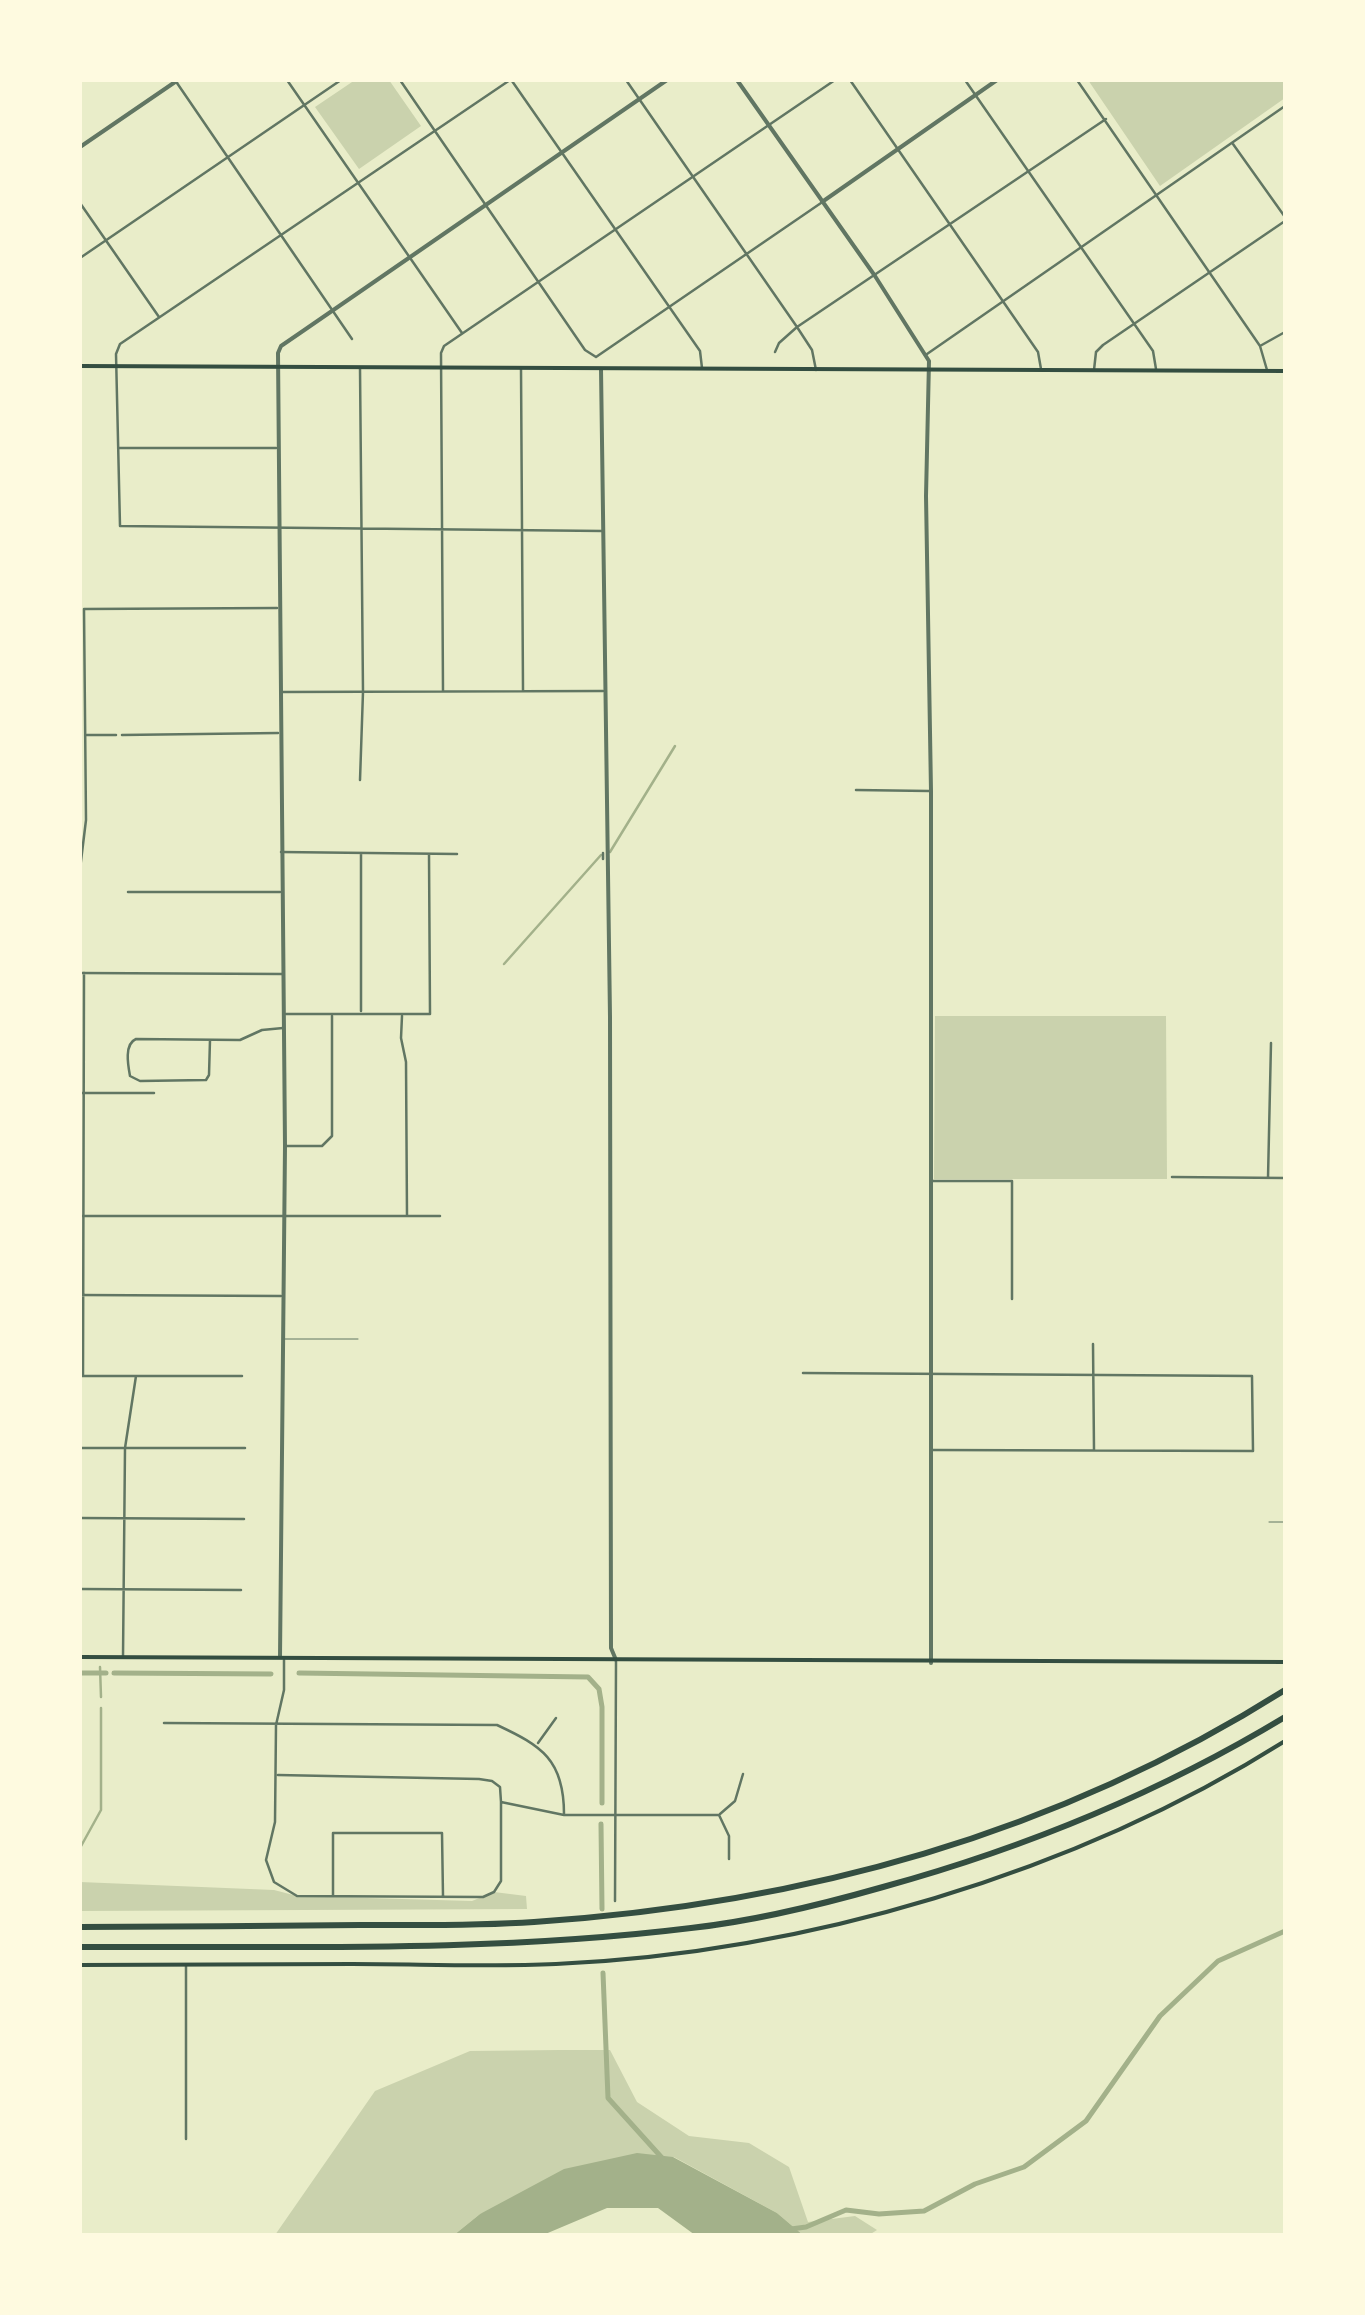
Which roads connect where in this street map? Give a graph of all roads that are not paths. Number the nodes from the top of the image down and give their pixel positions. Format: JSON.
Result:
{"nodes":[{"id":1,"x":287,"y":80,"type":"edge"},
{"id":2,"x":341,"y":80,"type":"edge"},
{"id":3,"x":400,"y":80,"type":"edge"},
{"id":4,"x":511,"y":80,"type":"edge"},
{"id":5,"x":626,"y":80,"type":"edge"},
{"id":6,"x":667,"y":80,"type":"edge"},
{"id":7,"x":737,"y":80,"type":"edge"},
{"id":8,"x":836,"y":80,"type":"edge"},
{"id":9,"x":850,"y":80,"type":"edge"},
{"id":10,"x":966,"y":80,"type":"edge"},
{"id":11,"x":998,"y":80,"type":"edge"},
{"id":12,"x":1077,"y":80,"type":"edge"},
{"id":13,"x":177,"y":81,"type":"edge"},
{"id":14,"x":976,"y":95,"type":"junction"},
{"id":15,"x":639,"y":100,"type":"junction"},
{"id":16,"x":303,"y":104,"type":"junction"},
{"id":17,"x":1285,"y":106,"type":"edge"},
{"id":18,"x":1106,"y":118,"type":"junction"},
{"id":19,"x":768,"y":125,"type":"junction"},
{"id":20,"x":433,"y":130,"type":"junction"},
{"id":21,"x":1232,"y":143,"type":"junction"},
{"id":22,"x":80,"y":146,"type":"edge"},
{"id":23,"x":900,"y":148,"type":"junction"},
{"id":24,"x":562,"y":152,"type":"junction"},
{"id":25,"x":227,"y":156,"type":"junction"},
{"id":26,"x":1029,"y":172,"type":"junction"},
{"id":27,"x":693,"y":176,"type":"junction"},
{"id":28,"x":358,"y":182,"type":"junction"},
{"id":29,"x":1159,"y":196,"type":"junction"},
{"id":30,"x":822,"y":202,"type":"junction"},
{"id":31,"x":80,"y":203,"type":"edge"},
{"id":32,"x":484,"y":205,"type":"junction"},
{"id":33,"x":1285,"y":219,"type":"edge"},
{"id":34,"x":950,"y":225,"type":"junction"},
{"id":35,"x":615,"y":229,"type":"junction"},
{"id":36,"x":281,"y":235,"type":"junction"},
{"id":37,"x":105,"y":241,"type":"junction"},
{"id":38,"x":1080,"y":250,"type":"junction"},
{"id":39,"x":747,"y":254,"type":"junction"},
{"id":40,"x":80,"y":258,"type":"edge"},
{"id":41,"x":408,"y":259,"type":"junction"},
{"id":42,"x":1210,"y":270,"type":"junction"},
{"id":43,"x":875,"y":276,"type":"junction"},
{"id":44,"x":538,"y":283,"type":"junction"},
{"id":45,"x":1005,"y":302,"type":"junction"},
{"id":46,"x":668,"y":305,"type":"junction"},
{"id":47,"x":332,"y":310,"type":"junction"},
{"id":48,"x":160,"y":318,"type":"junction"},
{"id":49,"x":1134,"y":326,"type":"junction"},
{"id":50,"x":797,"y":327,"type":"junction"},
{"id":51,"x":1285,"y":332,"type":"edge"},
{"id":52,"x":462,"y":334,"type":"junction"},
{"id":53,"x":352,"y":340,"type":"dead end"},
{"id":54,"x":1260,"y":346,"type":"junction"},
{"id":55,"x":775,"y":352,"type":"dead end"},
{"id":56,"x":927,"y":354,"type":"junction"},
{"id":57,"x":278,"y":365,"type":"junction"},
{"id":58,"x":80,"y":366,"type":"edge"},
{"id":59,"x":116,"y":366,"type":"junction"},
{"id":60,"x":441,"y":366,"type":"junction"},
{"id":61,"x":360,"y":367,"type":"junction"},
{"id":62,"x":521,"y":367,"type":"junction"},
{"id":63,"x":702,"y":368,"type":"junction"},
{"id":64,"x":602,"y":369,"type":"junction"},
{"id":65,"x":929,"y":369,"type":"junction"},
{"id":66,"x":816,"y":370,"type":"junction"},
{"id":67,"x":1042,"y":370,"type":"junction"},
{"id":68,"x":1156,"y":370,"type":"junction"},
{"id":69,"x":1267,"y":370,"type":"junction"},
{"id":70,"x":1094,"y":371,"type":"junction"},
{"id":71,"x":1285,"y":371,"type":"edge"},
{"id":72,"x":118,"y":448,"type":"junction"},
{"id":73,"x":280,"y":448,"type":"junction"},
{"id":74,"x":361,"y":527,"type":"junction"},
{"id":75,"x":278,"y":528,"type":"junction"},
{"id":76,"x":442,"y":528,"type":"junction"},
{"id":77,"x":522,"y":528,"type":"junction"},
{"id":78,"x":605,"y":530,"type":"junction"},
{"id":79,"x":279,"y":608,"type":"junction"},
{"id":80,"x":443,"y":691,"type":"junction"},
{"id":81,"x":523,"y":691,"type":"junction"},
{"id":82,"x":605,"y":691,"type":"junction"},
{"id":83,"x":280,"y":692,"type":"junction"},
{"id":84,"x":363,"y":692,"type":"junction"},
{"id":85,"x":280,"y":733,"type":"junction"},
{"id":86,"x":86,"y":735,"type":"junction"},
{"id":87,"x":116,"y":735,"type":"dead end"},
{"id":88,"x":122,"y":735,"type":"dead end"},
{"id":89,"x":360,"y":780,"type":"dead end"},
{"id":90,"x":856,"y":790,"type":"dead end"},
{"id":91,"x":931,"y":791,"type":"junction"},
{"id":92,"x":83,"y":820,"type":"edge"},
{"id":93,"x":280,"y":852,"type":"junction"},
{"id":94,"x":603,"y":852,"type":"dead end"},
{"id":95,"x":360,"y":853,"type":"junction"},
{"id":96,"x":429,"y":854,"type":"junction"},
{"id":97,"x":457,"y":854,"type":"dead end"},
{"id":98,"x":603,"y":859,"type":"dead end"},
{"id":99,"x":80,"y":869,"type":"edge"},
{"id":100,"x":128,"y":892,"type":"dead end"},
{"id":101,"x":282,"y":892,"type":"junction"},
{"id":102,"x":82,"y":974,"type":"edge"},
{"id":103,"x":284,"y":974,"type":"junction"},
{"id":104,"x":284,"y":1014,"type":"junction"},
{"id":105,"x":332,"y":1014,"type":"junction"},
{"id":106,"x":361,"y":1014,"type":"junction"},
{"id":107,"x":402,"y":1014,"type":"junction"},
{"id":108,"x":284,"y":1028,"type":"junction"},
{"id":109,"x":210,"y":1040,"type":"junction"},
{"id":110,"x":1271,"y":1043,"type":"dead end"},
{"id":111,"x":82,"y":1093,"type":"edge"},
{"id":112,"x":154,"y":1093,"type":"dead end"},
{"id":113,"x":284,"y":1146,"type":"junction"},
{"id":114,"x":1172,"y":1178,"type":"dead end"},
{"id":115,"x":1268,"y":1178,"type":"junction"},
{"id":116,"x":1285,"y":1178,"type":"edge"},
{"id":117,"x":930,"y":1181,"type":"junction"},
{"id":118,"x":282,"y":1215,"type":"junction"},
{"id":119,"x":82,"y":1216,"type":"edge"},
{"id":120,"x":407,"y":1216,"type":"junction"},
{"id":121,"x":440,"y":1216,"type":"dead end"},
{"id":122,"x":82,"y":1295,"type":"edge"},
{"id":123,"x":282,"y":1296,"type":"junction"},
{"id":124,"x":1012,"y":1298,"type":"dead end"},
{"id":125,"x":282,"y":1338,"type":"junction"},
{"id":126,"x":358,"y":1339,"type":"dead end"},
{"id":127,"x":1094,"y":1344,"type":"dead end"},
{"id":128,"x":804,"y":1373,"type":"dead end"},
{"id":129,"x":931,"y":1373,"type":"junction"},
{"id":130,"x":1094,"y":1375,"type":"junction"},
{"id":131,"x":82,"y":1376,"type":"edge"},
{"id":132,"x":136,"y":1376,"type":"junction"},
{"id":133,"x":242,"y":1376,"type":"dead end"},
{"id":134,"x":80,"y":1448,"type":"edge"},
{"id":135,"x":125,"y":1448,"type":"junction"},
{"id":136,"x":244,"y":1448,"type":"dead end"},
{"id":137,"x":932,"y":1450,"type":"junction"},
{"id":138,"x":1094,"y":1450,"type":"junction"},
{"id":139,"x":80,"y":1518,"type":"edge"},
{"id":140,"x":126,"y":1518,"type":"junction"},
{"id":141,"x":244,"y":1519,"type":"dead end"},
{"id":142,"x":1269,"y":1522,"type":"dead end"},
{"id":143,"x":1285,"y":1522,"type":"edge"},
{"id":144,"x":80,"y":1590,"type":"edge"},
{"id":145,"x":123,"y":1590,"type":"junction"},
{"id":146,"x":242,"y":1590,"type":"dead end"},
{"id":147,"x":80,"y":1657,"type":"edge"},
{"id":148,"x":122,"y":1657,"type":"junction"},
{"id":149,"x":282,"y":1658,"type":"junction"},
{"id":150,"x":616,"y":1660,"type":"junction"},
{"id":151,"x":1285,"y":1662,"type":"edge"},
{"id":152,"x":931,"y":1663,"type":"junction"},
{"id":153,"x":1285,"y":1690,"type":"edge"},
{"id":154,"x":1285,"y":1716,"type":"edge"},
{"id":155,"x":432,"y":1718,"type":"dead end"},
{"id":156,"x":556,"y":1718,"type":"dead end"},
{"id":157,"x":498,"y":1719,"type":"dead end"},
{"id":158,"x":164,"y":1723,"type":"dead end"},
{"id":159,"x":430,"y":1725,"type":"junction"},
{"id":160,"x":497,"y":1725,"type":"junction"},
{"id":161,"x":276,"y":1726,"type":"junction"},
{"id":162,"x":1285,"y":1741,"type":"edge"},
{"id":163,"x":537,"y":1744,"type":"junction"},
{"id":164,"x":743,"y":1774,"type":"dead end"},
{"id":165,"x":276,"y":1776,"type":"junction"},
{"id":166,"x":501,"y":1802,"type":"junction"},
{"id":167,"x":564,"y":1815,"type":"junction"},
{"id":168,"x":719,"y":1815,"type":"junction"},
{"id":169,"x":616,"y":1816,"type":"junction"},
{"id":170,"x":728,"y":1859,"type":"dead end"},
{"id":171,"x":333,"y":1896,"type":"junction"},
{"id":172,"x":442,"y":1897,"type":"junction"},
{"id":173,"x":614,"y":1901,"type":"dead end"},
{"id":174,"x":80,"y":1927,"type":"edge"},
{"id":175,"x":80,"y":1947,"type":"edge"},
{"id":176,"x":80,"y":1965,"type":"edge"},
{"id":177,"x":186,"y":1965,"type":"junction"},
{"id":178,"x":186,"y":2140,"type":"dead end"}],
"edges":[{"from":1,"to":16,"type":"street"},
{"from":2,"to":16,"type":"street"},
{"from":3,"to":20,"type":"street"},
{"from":4,"to":20,"type":"street"},
{"from":4,"to":24,"type":"street"},
{"from":5,"to":15,"type":"street"},
{"from":6,"to":15,"type":"street"},
{"from":7,"to":19,"type":"street"},
{"from":8,"to":19,"type":"street"},
{"from":9,"to":23,"type":"street"},
{"from":10,"to":14,"type":"street"},
{"from":11,"to":14,"type":"street"},
{"from":12,"to":18,"type":"street"},
{"from":13,"to":22,"type":"street"},
{"from":13,"to":25,"type":"street"},
{"from":14,"to":23,"type":"street"},
{"from":14,"to":26,"type":"street"},
{"from":15,"to":24,"type":"street"},
{"from":15,"to":27,"type":"street"},
{"from":16,"to":25,"type":"street"},
{"from":16,"to":28,"type":"street"},
{"from":17,"to":21,"type":"street"},
{"from":18,"to":26,"type":"street"},
{"from":18,"to":29,"type":"street"},
{"from":19,"to":27,"type":"street"},
{"from":19,"to":30,"type":"street"},
{"from":20,"to":28,"type":"street"},
{"from":20,"to":32,"type":"street"},
{"from":21,"to":29,"type":"street"},
{"from":21,"to":33,"type":"street"},
{"from":23,"to":30,"type":"street"},
{"from":23,"to":34,"type":"street"},
{"from":24,"to":32,"type":"street"},
{"from":24,"to":35,"type":"street"},
{"from":25,"to":36,"type":"street"},
{"from":25,"to":37,"type":"street"},
{"from":26,"to":34,"type":"street"},
{"from":26,"to":38,"type":"street"},
{"from":27,"to":35,"type":"street"},
{"from":27,"to":39,"type":"street"},
{"from":28,"to":36,"type":"street"},
{"from":28,"to":41,"type":"street"},
{"from":29,"to":38,"type":"street"},
{"from":29,"to":42,"type":"street"},
{"from":30,"to":39,"type":"street"},
{"from":30,"to":43,"type":"street"},
{"from":31,"to":37,"type":"street"},
{"from":32,"to":41,"type":"street"},
{"from":32,"to":44,"type":"street"},
{"from":33,"to":42,"type":"street"},
{"from":34,"to":43,"type":"street"},
{"from":34,"to":45,"type":"street"},
{"from":35,"to":44,"type":"street"},
{"from":35,"to":46,"type":"street"},
{"from":36,"to":47,"type":"street"},
{"from":36,"to":48,"type":"street"},
{"from":37,"to":40,"type":"street"},
{"from":37,"to":48,"type":"street"},
{"from":38,"to":45,"type":"street"},
{"from":38,"to":49,"type":"street"},
{"from":39,"to":46,"type":"street"},
{"from":39,"to":50,"type":"street"},
{"from":41,"to":47,"type":"street"},
{"from":41,"to":52,"type":"street"},
{"from":42,"to":49,"type":"street"},
{"from":42,"to":54,"type":"street"},
{"from":43,"to":50,"type":"street"},
{"from":43,"to":56,"type":"street"},
{"from":44,"to":46,"type":"street"},
{"from":44,"to":52,"type":"street"},
{"from":45,"to":56,"type":"street"},
{"from":45,"to":67,"type":"street"},
{"from":46,"to":63,"type":"street"},
{"from":47,"to":53,"type":"street"},
{"from":47,"to":57,"type":"street"},
{"from":48,"to":59,"type":"street"},
{"from":49,"to":68,"type":"street"},
{"from":49,"to":70,"type":"street"},
{"from":50,"to":55,"type":"street"},
{"from":50,"to":66,"type":"street"},
{"from":51,"to":54,"type":"street"},
{"from":52,"to":60,"type":"street"},
{"from":54,"to":69,"type":"street"},
{"from":56,"to":65,"type":"street"},
{"from":57,"to":59,"type":"main road"},
{"from":57,"to":61,"type":"main road"},
{"from":57,"to":73,"type":"street"},
{"from":58,"to":59,"type":"main road"},
{"from":59,"to":72,"type":"street"},
{"from":60,"to":61,"type":"main road"},
{"from":60,"to":62,"type":"main road"},
{"from":60,"to":76,"type":"street"},
{"from":61,"to":74,"type":"street"},
{"from":62,"to":64,"type":"main road"},
{"from":62,"to":77,"type":"street"},
{"from":63,"to":64,"type":"main road"},
{"from":63,"to":66,"type":"main road"},
{"from":64,"to":78,"type":"street"},
{"from":65,"to":66,"type":"main road"},
{"from":65,"to":67,"type":"main road"},
{"from":65,"to":91,"type":"street"},
{"from":67,"to":70,"type":"main road"},
{"from":68,"to":69,"type":"main road"},
{"from":68,"to":70,"type":"main road"},
{"from":69,"to":71,"type":"main road"},
{"from":72,"to":73,"type":"street"},
{"from":72,"to":75,"type":"street"},
{"from":73,"to":75,"type":"street"},
{"from":74,"to":75,"type":"street"},
{"from":74,"to":76,"type":"street"},
{"from":74,"to":84,"type":"street"},
{"from":75,"to":79,"type":"street"},
{"from":76,"to":77,"type":"street"},
{"from":76,"to":80,"type":"street"},
{"from":77,"to":78,"type":"street"},
{"from":77,"to":81,"type":"street"},
{"from":78,"to":82,"type":"street"},
{"from":79,"to":83,"type":"street"},
{"from":79,"to":86,"type":"street"},
{"from":80,"to":81,"type":"street"},
{"from":80,"to":84,"type":"street"},
{"from":81,"to":82,"type":"street"},
{"from":82,"to":150,"type":"street"},
{"from":83,"to":84,"type":"street"},
{"from":83,"to":85,"type":"street"},
{"from":84,"to":89,"type":"street"},
{"from":85,"to":88,"type":"street"},
{"from":85,"to":93,"type":"street"},
{"from":86,"to":87,"type":"street"},
{"from":86,"to":92,"type":"street"},
{"from":90,"to":91,"type":"street"},
{"from":91,"to":117,"type":"street"},
{"from":92,"to":99,"type":"street"},
{"from":93,"to":95,"type":"street"},
{"from":93,"to":101,"type":"street"},
{"from":94,"to":98,"type":"street"},
{"from":95,"to":96,"type":"street"},
{"from":95,"to":106,"type":"street"},
{"from":96,"to":97,"type":"street"},
{"from":96,"to":107,"type":"street"},
{"from":100,"to":101,"type":"street"},
{"from":101,"to":103,"type":"street"},
{"from":102,"to":103,"type":"street"},
{"from":102,"to":111,"type":"street"},
{"from":103,"to":104,"type":"street"},
{"from":104,"to":105,"type":"street"},
{"from":104,"to":108,"type":"street"},
{"from":105,"to":106,"type":"street"},
{"from":105,"to":113,"type":"street"},
{"from":106,"to":107,"type":"street"},
{"from":107,"to":120,"type":"street"},
{"from":108,"to":109,"type":"street"},
{"from":108,"to":113,"type":"street"},
{"from":109,"to":109,"type":"street"},
{"from":110,"to":115,"type":"street"},
{"from":111,"to":112,"type":"street"},
{"from":111,"to":119,"type":"street"},
{"from":113,"to":118,"type":"street"},
{"from":114,"to":115,"type":"street"},
{"from":115,"to":116,"type":"street"},
{"from":117,"to":124,"type":"street"},
{"from":117,"to":129,"type":"street"},
{"from":118,"to":119,"type":"street"},
{"from":118,"to":120,"type":"street"},
{"from":118,"to":123,"type":"street"},
{"from":119,"to":122,"type":"street"},
{"from":120,"to":121,"type":"street"},
{"from":122,"to":123,"type":"street"},
{"from":122,"to":131,"type":"street"},
{"from":123,"to":125,"type":"street"},
{"from":125,"to":126,"type":"lane"},
{"from":125,"to":149,"type":"street"},
{"from":127,"to":130,"type":"street"},
{"from":128,"to":129,"type":"street"},
{"from":129,"to":130,"type":"street"},
{"from":129,"to":137,"type":"street"},
{"from":130,"to":138,"type":"street"},
{"from":130,"to":138,"type":"street"},
{"from":131,"to":132,"type":"street"},
{"from":132,"to":133,"type":"street"},
{"from":132,"to":135,"type":"street"},
{"from":134,"to":135,"type":"street"},
{"from":135,"to":136,"type":"street"},
{"from":135,"to":140,"type":"street"},
{"from":137,"to":138,"type":"street"},
{"from":137,"to":152,"type":"street"},
{"from":139,"to":140,"type":"street"},
{"from":140,"to":141,"type":"street"},
{"from":140,"to":145,"type":"street"},
{"from":142,"to":143,"type":"lane"},
{"from":144,"to":145,"type":"street"},
{"from":145,"to":146,"type":"street"},
{"from":145,"to":148,"type":"street"},
{"from":147,"to":148,"type":"main road"},
{"from":148,"to":149,"type":"main road"},
{"from":149,"to":150,"type":"main road"},
{"from":149,"to":161,"type":"street"},
{"from":150,"to":152,"type":"main road"},
{"from":150,"to":169,"type":"street"},
{"from":151,"to":152,"type":"main road"},
{"from":153,"to":174,"type":"highway"},
{"from":154,"to":175,"type":"highway"},
{"from":155,"to":159,"type":"street"},
{"from":156,"to":163,"type":"street"},
{"from":157,"to":160,"type":"street"},
{"from":158,"to":161,"type":"street"},
{"from":159,"to":160,"type":"street"},
{"from":159,"to":161,"type":"street"},
{"from":160,"to":163,"type":"street"},
{"from":161,"to":165,"type":"street"},
{"from":162,"to":177,"type":"main road"},
{"from":163,"to":167,"type":"street"},
{"from":164,"to":168,"type":"street"},
{"from":165,"to":166,"type":"street"},
{"from":165,"to":171,"type":"street"},
{"from":166,"to":167,"type":"street"},
{"from":166,"to":172,"type":"street"},
{"from":167,"to":169,"type":"street"},
{"from":168,"to":169,"type":"street"},
{"from":168,"to":170,"type":"street"},
{"from":169,"to":173,"type":"street"},
{"from":171,"to":172,"type":"street"},
{"from":171,"to":172,"type":"street"},
{"from":176,"to":177,"type":"main road"},
{"from":177,"to":178,"type":"street"}]}
